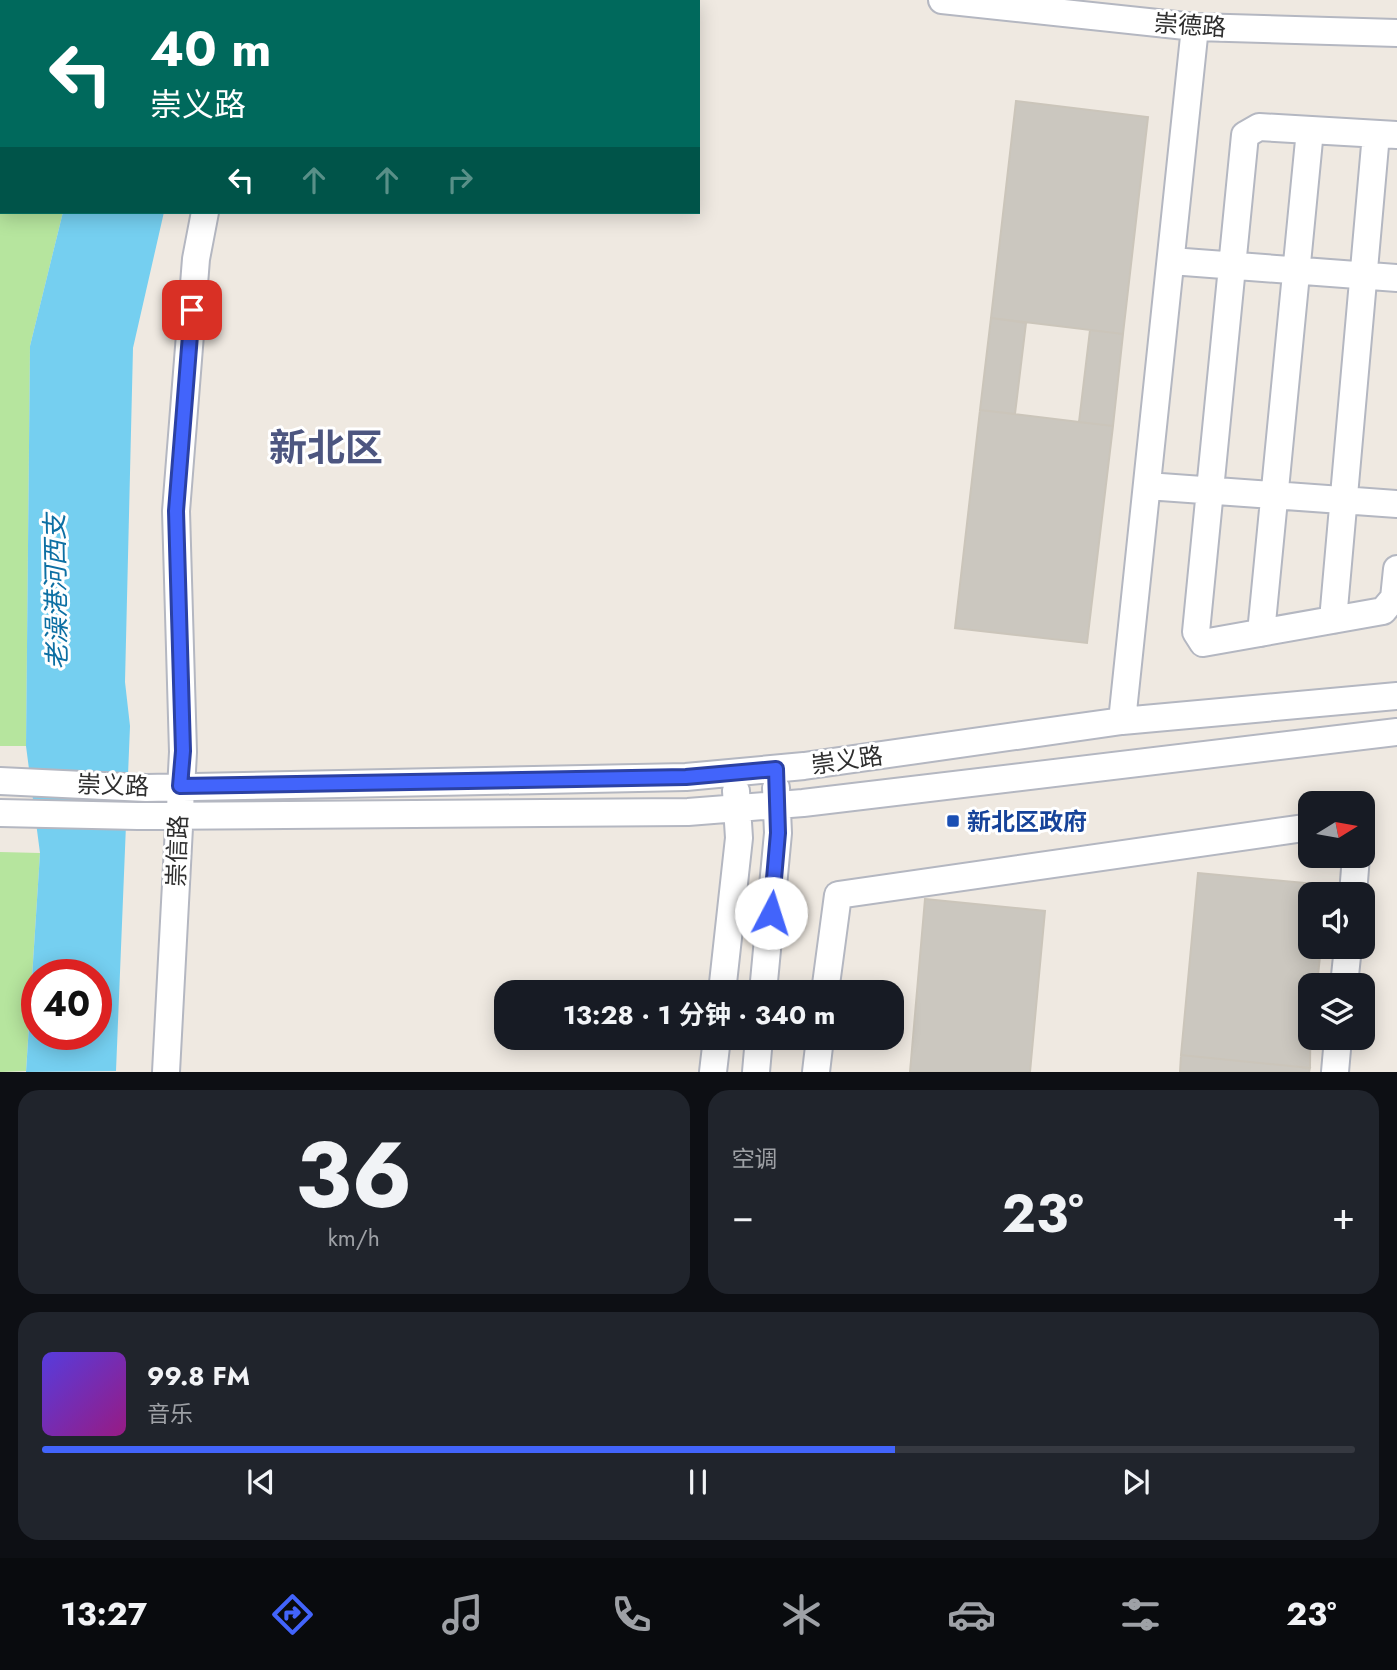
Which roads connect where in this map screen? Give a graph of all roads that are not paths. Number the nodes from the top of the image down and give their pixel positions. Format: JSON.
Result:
{"nodes":[{"id":1,"x":943,"y":0,"type":"edge"},
{"id":2,"x":1195,"y":27,"type":"junction"},
{"id":3,"x":1397,"y":33,"type":"edge"},
{"id":4,"x":1310,"y":130,"type":"junction"},
{"id":5,"x":1387,"y":134,"type":"edge"},
{"id":6,"x":205,"y":214,"type":"edge"},
{"id":7,"x":1171,"y":261,"type":"junction"},
{"id":8,"x":1232,"y":266,"type":"junction"},
{"id":9,"x":1297,"y":270,"type":"junction"},
{"id":10,"x":1364,"y":275,"type":"junction"},
{"id":11,"x":1397,"y":278,"type":"edge"},
{"id":12,"x":1147,"y":486,"type":"junction"},
{"id":13,"x":1210,"y":492,"type":"junction"},
{"id":14,"x":1274,"y":496,"type":"junction"},
{"id":15,"x":1344,"y":500,"type":"junction"},
{"id":16,"x":1397,"y":504,"type":"edge"},
{"id":17,"x":1397,"y":569,"type":"edge"},
{"id":18,"x":1333,"y":620,"type":"junction"},
{"id":19,"x":1261,"y":633,"type":"junction"},
{"id":20,"x":1397,"y":696,"type":"edge"},
{"id":21,"x":1122,"y":721,"type":"junction"},
{"id":22,"x":1397,"y":732,"type":"edge"},
{"id":23,"x":776,"y":769,"type":"junction"},
{"id":24,"x":736,"y":772,"type":"junction"},
{"id":25,"x":13,"y":781,"type":"edge"},
{"id":26,"x":180,"y":786,"type":"junction"},
{"id":27,"x":777,"y":806,"type":"junction"},
{"id":28,"x":737,"y":809,"type":"junction"},
{"id":29,"x":13,"y":813,"type":"edge"},
{"id":30,"x":178,"y":815,"type":"junction"},
{"id":31,"x":1298,"y":829,"type":"edge"},
{"id":32,"x":723,"y":980,"type":"edge"},
{"id":33,"x":764,"y":980,"type":"edge"},
{"id":34,"x":827,"y":980,"type":"edge"},
{"id":35,"x":716,"y":1050,"type":"edge"},
{"id":36,"x":758,"y":1050,"type":"edge"},
{"id":37,"x":819,"y":1050,"type":"edge"},
{"id":38,"x":1337,"y":1050,"type":"edge"},
{"id":39,"x":166,"y":1072,"type":"edge"},
{"id":40,"x":713,"y":1072,"type":"edge"},
{"id":41,"x":756,"y":1072,"type":"edge"},
{"id":42,"x":816,"y":1072,"type":"edge"},
{"id":43,"x":1335,"y":1072,"type":"edge"}],
"edges":[{"from":1,"to":2,"type":"street","name":"崇德路"},
{"from":2,"to":3,"type":"street","name":"崇德路"},
{"from":2,"to":7,"type":"street"},
{"from":4,"to":5,"type":"street"},
{"from":4,"to":8,"type":"street"},
{"from":4,"to":9,"type":"street"},
{"from":5,"to":10,"type":"street"},
{"from":6,"to":26,"type":"street","name":"崇信路"},
{"from":7,"to":8,"type":"street"},
{"from":7,"to":12,"type":"street"},
{"from":8,"to":9,"type":"street"},
{"from":8,"to":13,"type":"street"},
{"from":9,"to":10,"type":"street"},
{"from":9,"to":14,"type":"street"},
{"from":10,"to":11,"type":"street"},
{"from":10,"to":15,"type":"street"},
{"from":12,"to":13,"type":"street"},
{"from":12,"to":21,"type":"street"},
{"from":13,"to":14,"type":"street"},
{"from":13,"to":19,"type":"street"},
{"from":14,"to":15,"type":"street"},
{"from":14,"to":19,"type":"street"},
{"from":15,"to":16,"type":"street"},
{"from":15,"to":18,"type":"street"},
{"from":17,"to":18,"type":"street"},
{"from":18,"to":19,"type":"street"},
{"from":20,"to":21,"type":"street","name":"崇义路"},
{"from":21,"to":23,"type":"street","name":"崇义路"},
{"from":22,"to":27,"type":"street","name":"崇义路"},
{"from":23,"to":24,"type":"street","name":"崇义路"},
{"from":23,"to":27,"type":"street"},
{"from":24,"to":26,"type":"street","name":"崇义路"},
{"from":24,"to":28,"type":"street"},
{"from":25,"to":26,"type":"street","name":"崇义路"},
{"from":26,"to":30,"type":"street","name":"崇信路"},
{"from":27,"to":28,"type":"street","name":"崇义路"},
{"from":27,"to":33,"type":"street"},
{"from":28,"to":30,"type":"street","name":"崇义路"},
{"from":28,"to":32,"type":"street"},
{"from":29,"to":30,"type":"street","name":"崇义路"},
{"from":30,"to":39,"type":"street","name":"崇信路"},
{"from":31,"to":34,"type":"street"},
{"from":35,"to":40,"type":"street"},
{"from":36,"to":41,"type":"street"},
{"from":37,"to":42,"type":"street"},
{"from":38,"to":43,"type":"street"}]}
